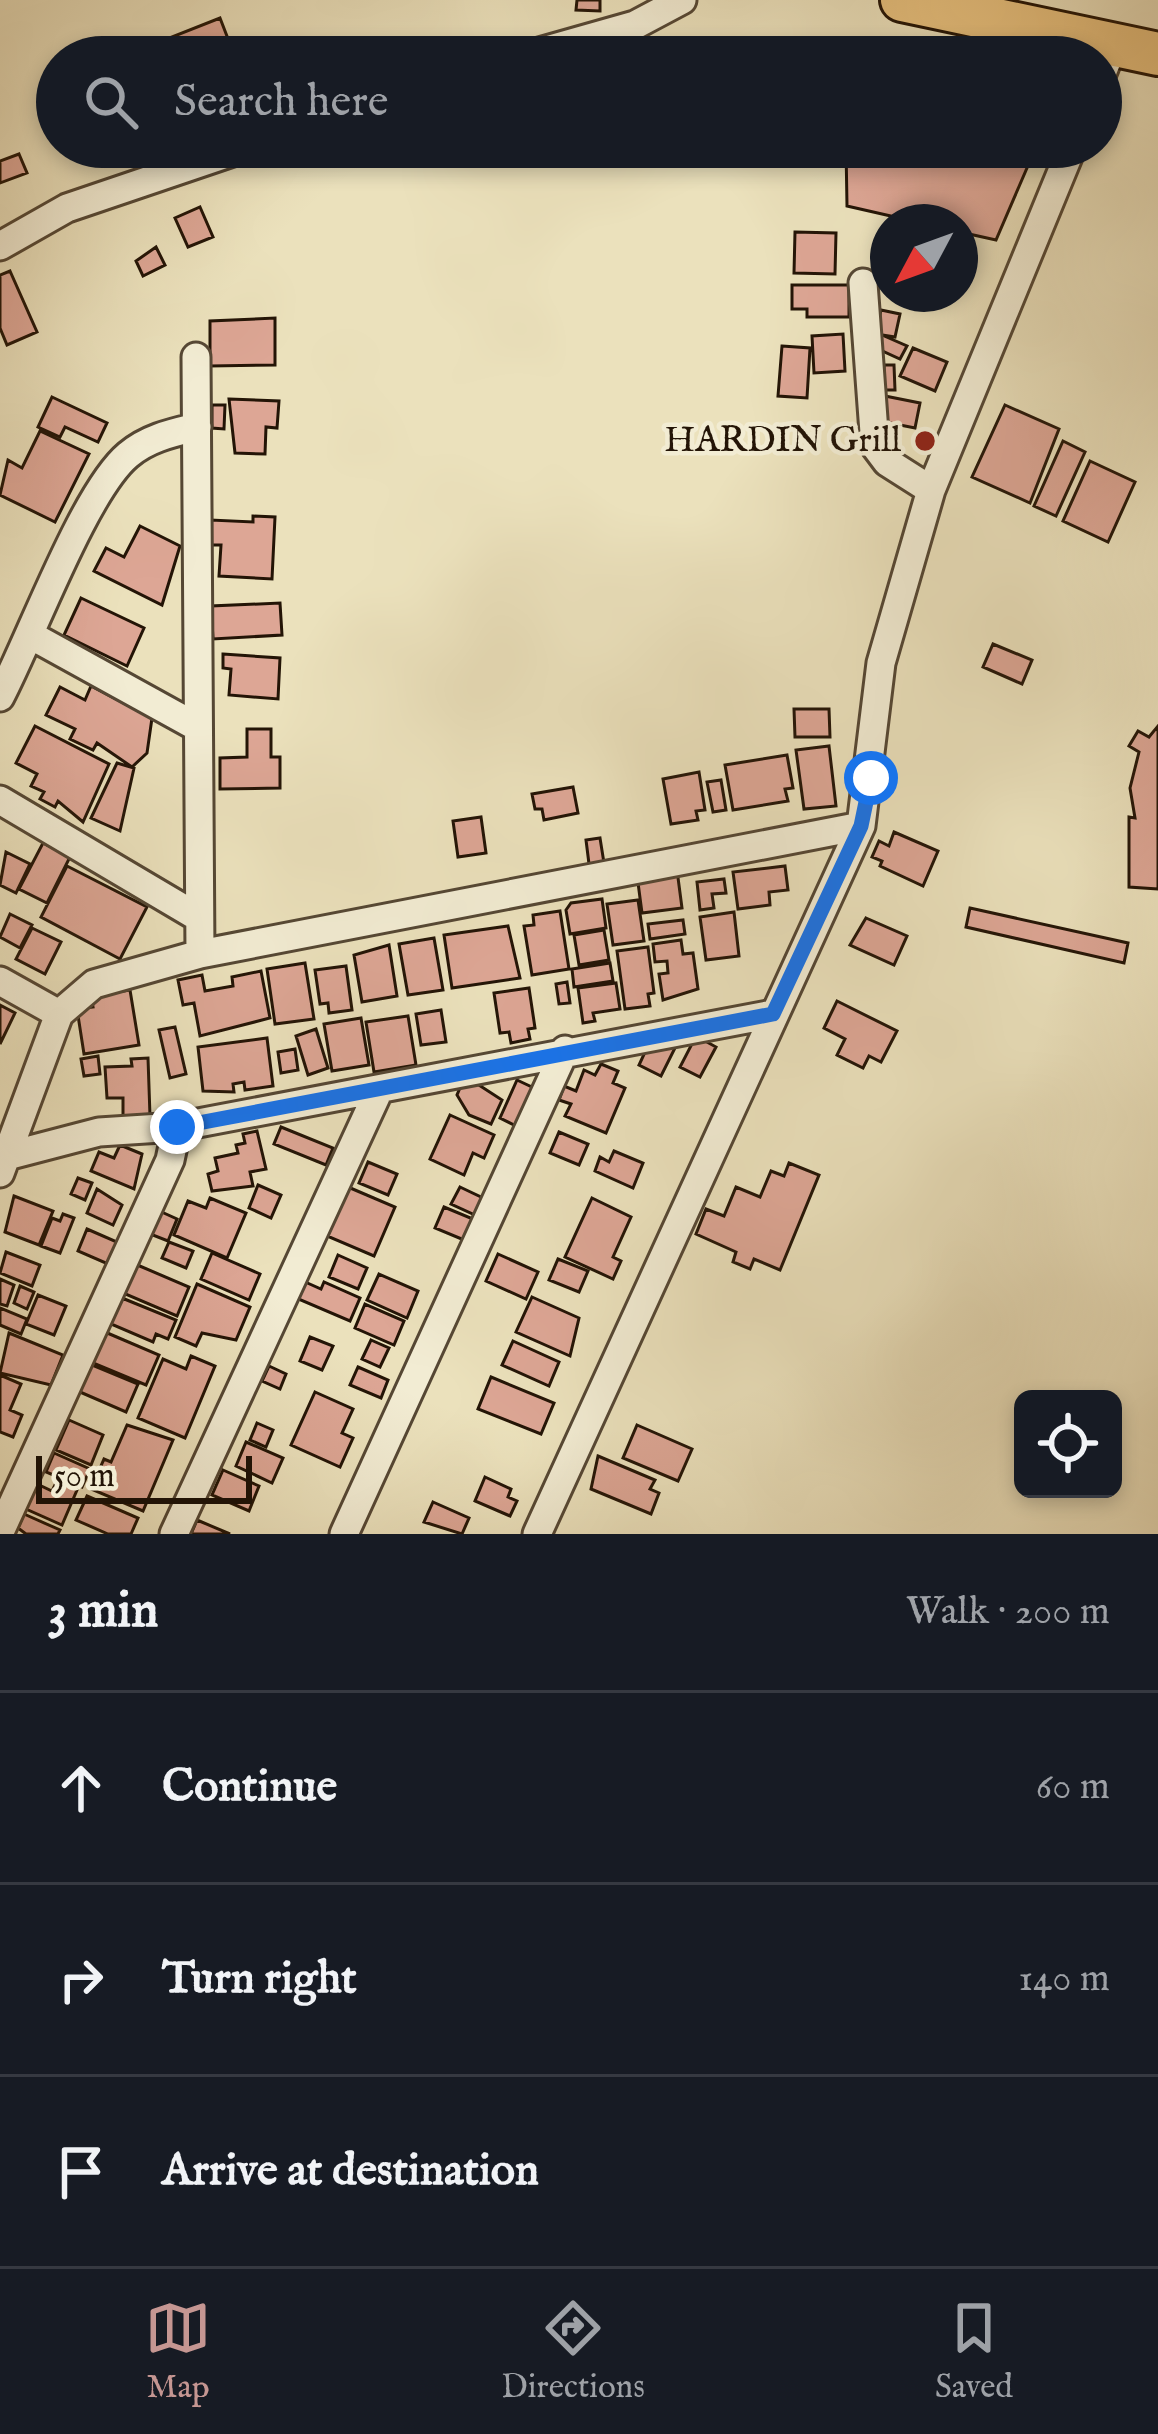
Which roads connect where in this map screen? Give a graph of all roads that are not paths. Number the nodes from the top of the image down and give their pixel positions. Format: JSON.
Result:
{"nodes":[{"id":1,"x":682,"y":0,"type":"edge"},
{"id":2,"x":902,"y":0,"type":"edge"},
{"id":3,"x":596,"y":36,"type":"edge"},
{"id":4,"x":1026,"y":36,"type":"edge"},
{"id":5,"x":1158,"y":54,"type":"edge"},
{"id":6,"x":1122,"y":58,"type":"edge"},
{"id":7,"x":185,"y":168,"type":"edge"},
{"id":8,"x":1063,"y":168,"type":"edge"},
{"id":9,"x":0,"y":246,"type":"edge"},
{"id":10,"x":862,"y":283,"type":"dead end"},
{"id":11,"x":196,"y":357,"type":"dead end"},
{"id":12,"x":197,"y":427,"type":"junction"},
{"id":13,"x":931,"y":490,"type":"junction"},
{"id":14,"x":32,"y":636,"type":"junction"},
{"id":15,"x":0,"y":697,"type":"edge"},
{"id":16,"x":196,"y":727,"type":"junction"},
{"id":17,"x":0,"y":800,"type":"edge"},
{"id":18,"x":861,"y":826,"type":"junction"},
{"id":19,"x":196,"y":916,"type":"junction"},
{"id":20,"x":200,"y":954,"type":"junction"},
{"id":21,"x":0,"y":980,"type":"edge"},
{"id":22,"x":59,"y":1014,"type":"junction"},
{"id":23,"x":773,"y":1014,"type":"junction"},
{"id":24,"x":565,"y":1050,"type":"junction"},
{"id":25,"x":379,"y":1090,"type":"junction"},
{"id":26,"x":177,"y":1127,"type":"junction"},
{"id":27,"x":2,"y":1160,"type":"edge"},
{"id":28,"x":0,"y":1532,"type":"edge"},
{"id":29,"x":174,"y":1534,"type":"edge"},
{"id":30,"x":344,"y":1534,"type":"edge"},
{"id":31,"x":537,"y":1534,"type":"edge"}],
"edges":[{"from":1,"to":3,"type":"street"},
{"from":2,"to":4,"type":"highway"},
{"from":5,"to":6,"type":"highway"},
{"from":7,"to":9,"type":"street"},
{"from":8,"to":13,"type":"street"},
{"from":10,"to":13,"type":"street"},
{"from":11,"to":12,"type":"street"},
{"from":12,"to":14,"type":"street"},
{"from":12,"to":16,"type":"street"},
{"from":13,"to":18,"type":"street"},
{"from":14,"to":15,"type":"street"},
{"from":14,"to":16,"type":"street"},
{"from":16,"to":19,"type":"street"},
{"from":17,"to":19,"type":"street"},
{"from":18,"to":20,"type":"street"},
{"from":18,"to":23,"type":"street"},
{"from":19,"to":20,"type":"street"},
{"from":20,"to":22,"type":"street"},
{"from":21,"to":22,"type":"street"},
{"from":22,"to":27,"type":"street"},
{"from":23,"to":24,"type":"street"},
{"from":23,"to":31,"type":"street"},
{"from":24,"to":25,"type":"street"},
{"from":24,"to":30,"type":"street"},
{"from":25,"to":26,"type":"street"},
{"from":25,"to":29,"type":"street"},
{"from":26,"to":27,"type":"street"},
{"from":26,"to":28,"type":"street"}]}
